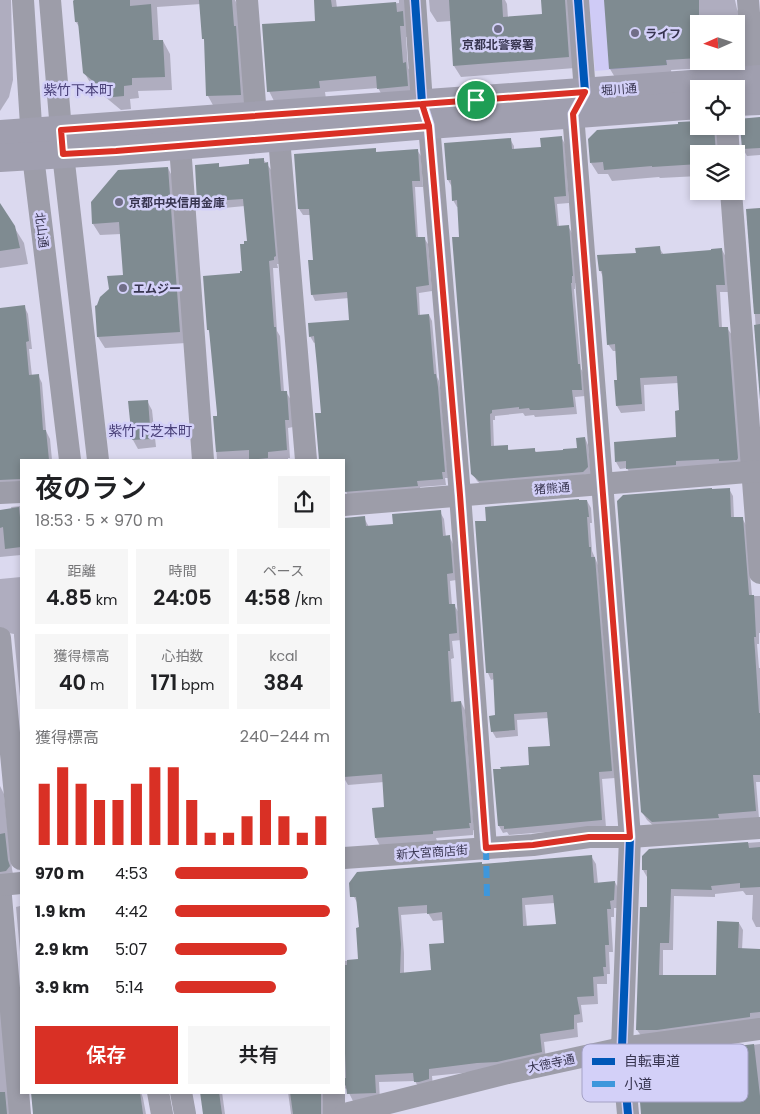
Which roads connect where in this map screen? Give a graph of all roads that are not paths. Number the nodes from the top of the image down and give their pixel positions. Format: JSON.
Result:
{"nodes":[{"id":1,"x":23,"y":0,"type":"edge"},
{"id":2,"x":50,"y":0,"type":"edge"},
{"id":3,"x":247,"y":0,"type":"edge"},
{"id":4,"x":415,"y":0,"type":"edge"},
{"id":5,"x":578,"y":0,"type":"edge"},
{"id":6,"x":748,"y":0,"type":"edge"},
{"id":7,"x":758,"y":86,"type":"edge"},
{"id":8,"x":745,"y":88,"type":"edge"},
{"id":9,"x":690,"y":94,"type":"edge"},
{"id":10,"x":579,"y":103,"type":"junction"},
{"id":11,"x":690,"y":105,"type":"edge"},
{"id":12,"x":425,"y":114,"type":"junction"},
{"id":13,"x":256,"y":116,"type":"junction"},
{"id":14,"x":0,"y":134,"type":"edge"},
{"id":15,"x":279,"y":138,"type":"junction"},
{"id":16,"x":62,"y":142,"type":"junction"},
{"id":17,"x":32,"y":144,"type":"junction"},
{"id":18,"x":180,"y":146,"type":"junction"},
{"id":19,"x":0,"y":158,"type":"edge"},
{"id":20,"x":733,"y":200,"type":"edge"},
{"id":21,"x":90,"y":392,"type":"junction"},
{"id":22,"x":62,"y":394,"type":"junction"},
{"id":23,"x":70,"y":459,"type":"edge"},
{"id":24,"x":98,"y":459,"type":"edge"},
{"id":25,"x":203,"y":459,"type":"edge"},
{"id":26,"x":306,"y":459,"type":"edge"},
{"id":27,"x":756,"y":471,"type":"edge"},
{"id":28,"x":601,"y":484,"type":"junction"},
{"id":29,"x":20,"y":492,"type":"edge"},
{"id":30,"x":0,"y":493,"type":"edge"},
{"id":31,"x":460,"y":495,"type":"junction"},
{"id":32,"x":345,"y":505,"type":"edge"},
{"id":33,"x":760,"y":574,"type":"edge"},
{"id":34,"x":0,"y":638,"type":"edge"},
{"id":35,"x":760,"y":828,"type":"edge"},
{"id":36,"x":630,"y":837,"type":"junction"},
{"id":37,"x":20,"y":848,"type":"edge"},
{"id":38,"x":486,"y":848,"type":"junction"},
{"id":39,"x":345,"y":858,"type":"edge"},
{"id":40,"x":20,"y":883,"type":"edge"},
{"id":41,"x":0,"y":885,"type":"edge"},
{"id":42,"x":760,"y":1029,"type":"edge"},
{"id":43,"x":622,"y":1044,"type":"edge"},
{"id":44,"x":651,"y":1044,"type":"edge"},
{"id":45,"x":582,"y":1057,"type":"edge"},
{"id":46,"x":158,"y":1094,"type":"edge"},
{"id":47,"x":181,"y":1094,"type":"edge"},
{"id":48,"x":334,"y":1094,"type":"edge"},
{"id":49,"x":20,"y":1114,"type":"edge"},
{"id":50,"x":162,"y":1114,"type":"edge"},
{"id":51,"x":185,"y":1114,"type":"edge"},
{"id":52,"x":334,"y":1114,"type":"edge"},
{"id":53,"x":345,"y":1114,"type":"edge"}],
"edges":[{"from":1,"to":17,"type":"street","name":"北山通"},
{"from":2,"to":16,"type":"street"},
{"from":3,"to":13,"type":"street"},
{"from":4,"to":12,"type":"street"},
{"from":5,"to":10,"type":"street"},
{"from":6,"to":7,"type":"street"},
{"from":7,"to":8,"type":"main road","name":"堀川通"},
{"from":9,"to":10,"type":"main road","name":"堀川通"},
{"from":10,"to":11,"type":"main road","name":"堀川通"},
{"from":10,"to":12,"type":"main road","name":"堀川通"},
{"from":10,"to":28,"type":"street"},
{"from":12,"to":13,"type":"main road","name":"堀川通"},
{"from":12,"to":15,"type":"main road","name":"堀川通"},
{"from":12,"to":31,"type":"street"},
{"from":13,"to":15,"type":"street"},
{"from":13,"to":16,"type":"main road","name":"堀川通"},
{"from":14,"to":17,"type":"main road","name":"堀川通"},
{"from":15,"to":18,"type":"main road","name":"堀川通"},
{"from":15,"to":26,"type":"street"},
{"from":16,"to":17,"type":"main road","name":"堀川通"},
{"from":16,"to":18,"type":"main road","name":"堀川通"},
{"from":16,"to":21,"type":"street"},
{"from":17,"to":19,"type":"main road","name":"堀川通"},
{"from":17,"to":22,"type":"street","name":"北山通"},
{"from":18,"to":25,"type":"street"},
{"from":20,"to":27,"type":"street"},
{"from":21,"to":22,"type":"street"},
{"from":21,"to":24,"type":"street"},
{"from":22,"to":23,"type":"street","name":"北山通"},
{"from":27,"to":28,"type":"street","name":"猪熊通"},
{"from":27,"to":33,"type":"street"},
{"from":28,"to":31,"type":"street","name":"猪熊通"},
{"from":28,"to":36,"type":"street"},
{"from":29,"to":30,"type":"street"},
{"from":31,"to":32,"type":"street","name":"猪熊通"},
{"from":31,"to":38,"type":"street"},
{"from":34,"to":37,"type":"street"},
{"from":35,"to":36,"type":"street","name":"新大宮商店街"},
{"from":36,"to":38,"type":"street","name":"新大宮商店街"},
{"from":36,"to":43,"type":"street"},
{"from":38,"to":39,"type":"street","name":"新大宮商店街"},
{"from":40,"to":41,"type":"street"},
{"from":41,"to":49,"type":"street"},
{"from":42,"to":44,"type":"street","name":"大徳寺通"},
{"from":45,"to":53,"type":"street","name":"大徳寺通"},
{"from":46,"to":50,"type":"street"},
{"from":47,"to":51,"type":"street"},
{"from":48,"to":52,"type":"street"}]}
